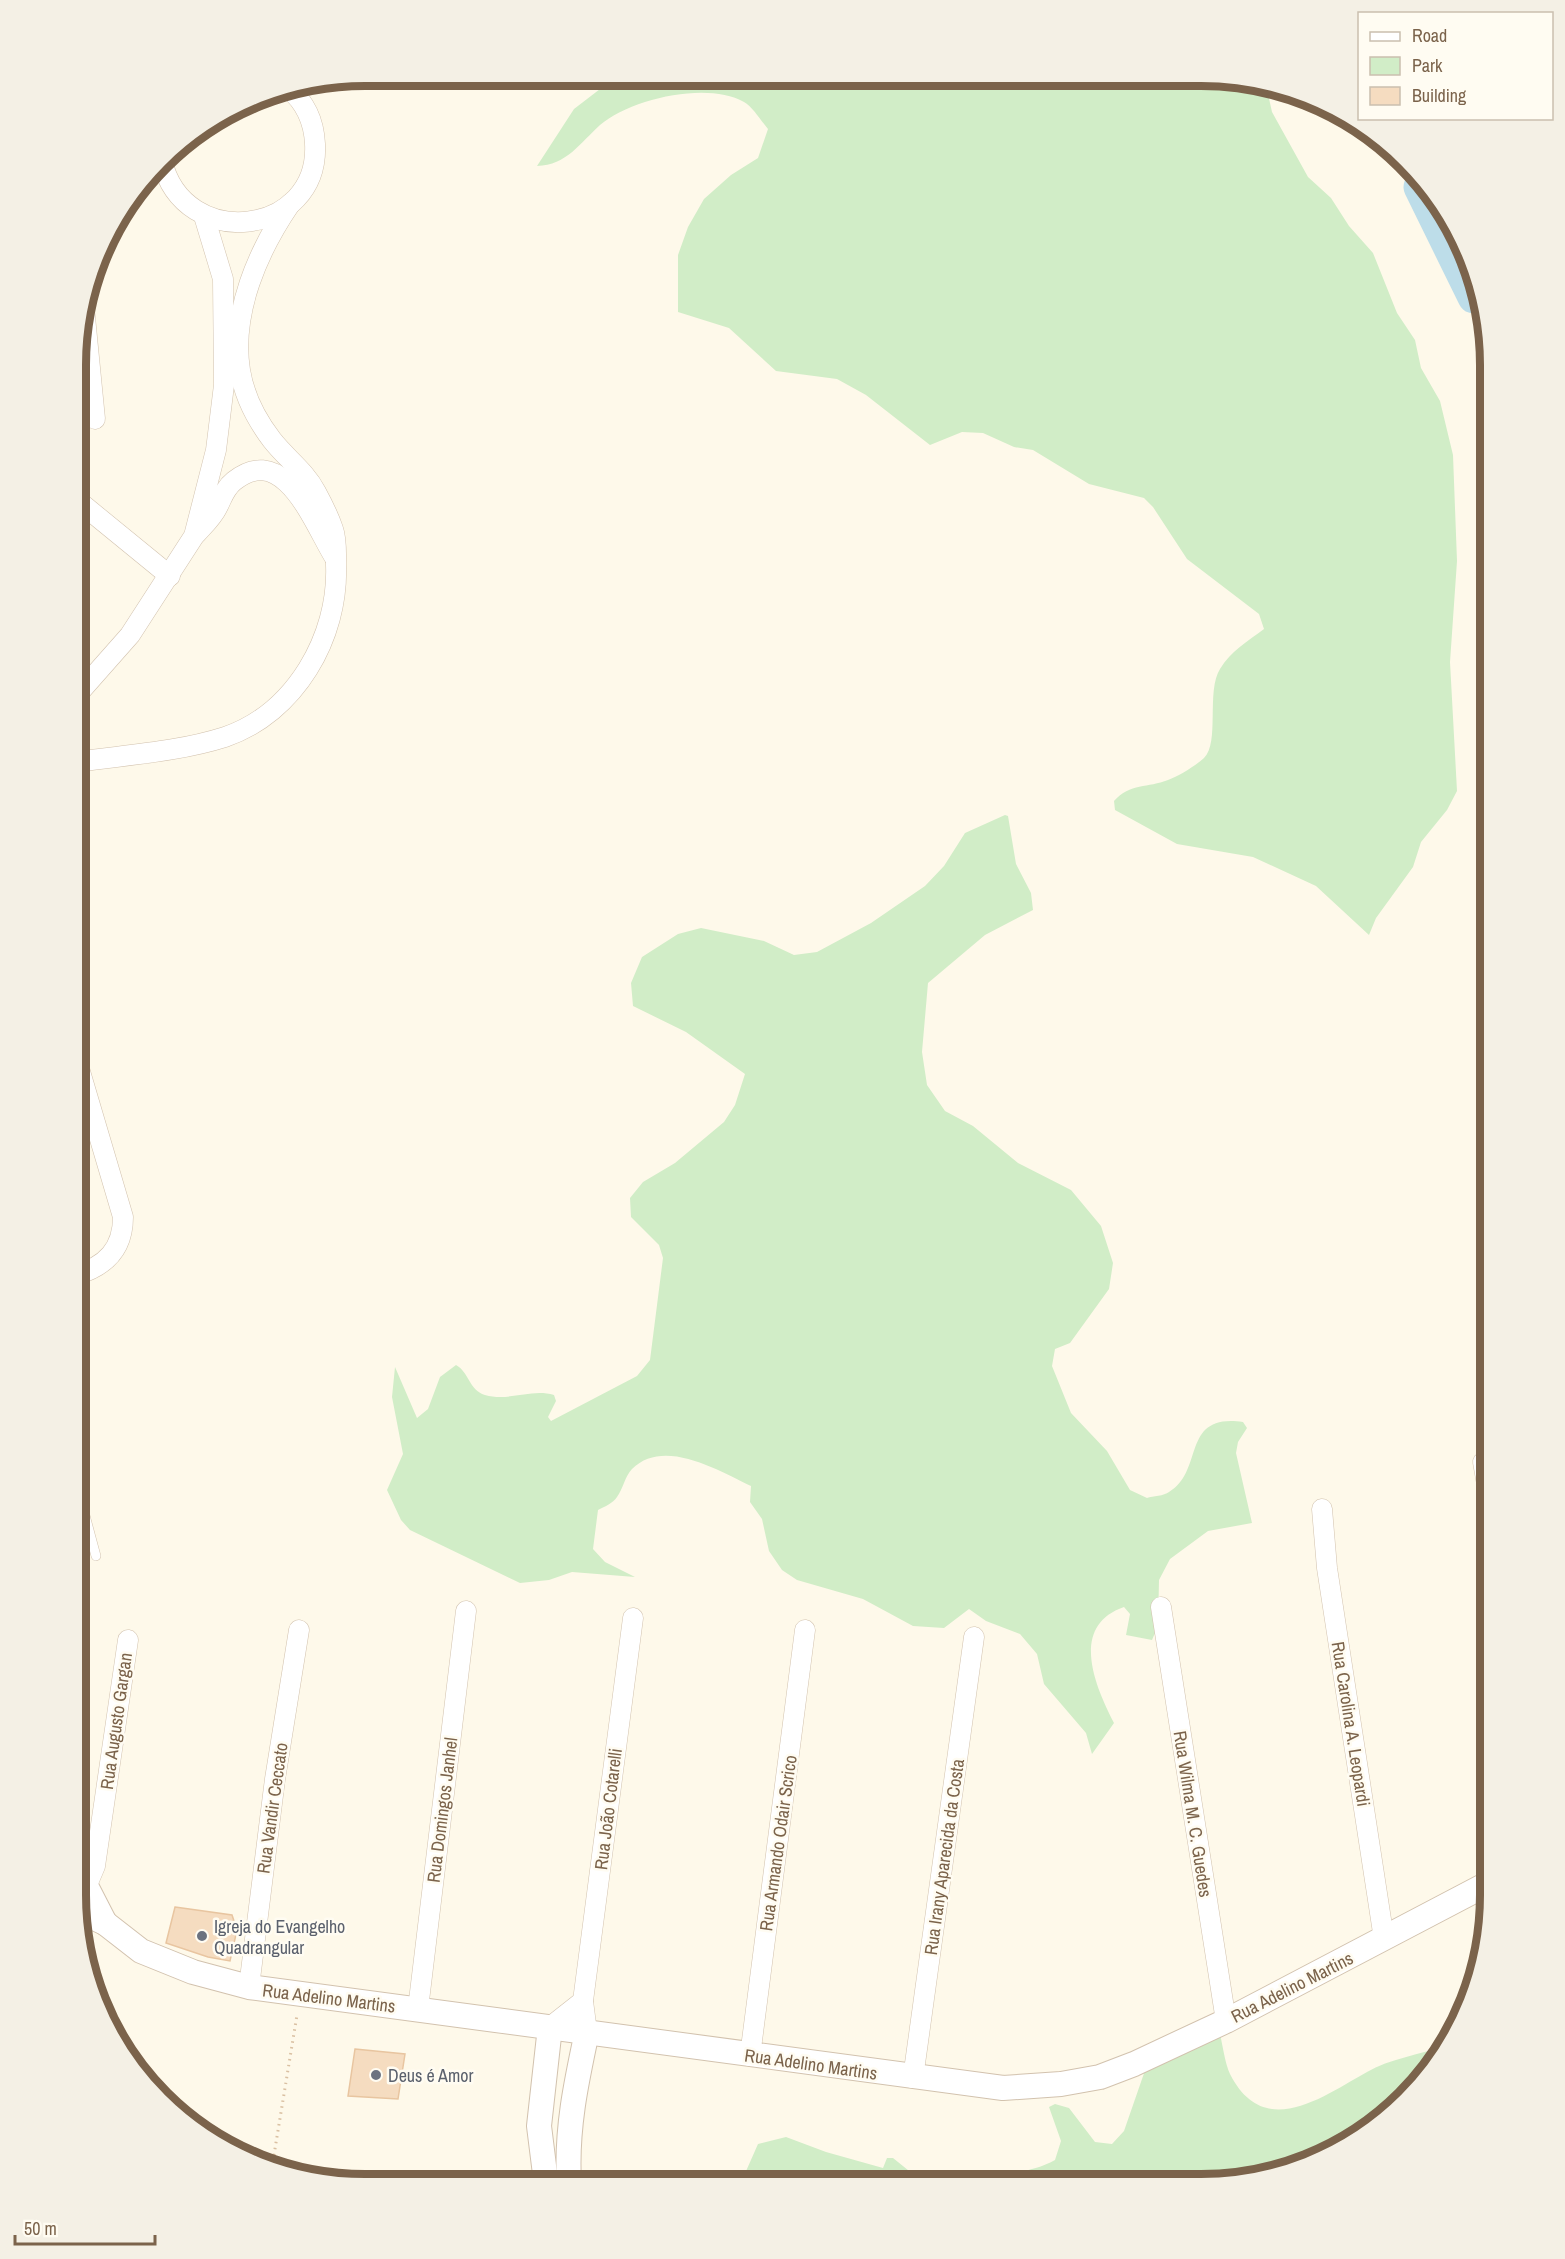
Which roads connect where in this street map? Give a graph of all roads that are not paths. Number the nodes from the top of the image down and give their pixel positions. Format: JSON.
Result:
{"nodes":[{"id":1,"x":294,"y":95,"type":"edge"},
{"id":2,"x":165,"y":169,"type":"edge"},
{"id":3,"x":290,"y":204,"type":"junction"},
{"id":4,"x":204,"y":216,"type":"junction"},
{"id":5,"x":87,"y":337,"type":"edge"},
{"id":6,"x":95,"y":419,"type":"dead end"},
{"id":7,"x":86,"y":507,"type":"edge"},
{"id":8,"x":194,"y":536,"type":"junction"},
{"id":9,"x":336,"y":560,"type":"junction"},
{"id":10,"x":171,"y":576,"type":"junction"},
{"id":11,"x":86,"y":685,"type":"edge"},
{"id":12,"x":86,"y":761,"type":"edge"},
{"id":13,"x":86,"y":1091,"type":"edge"},
{"id":14,"x":86,"y":1272,"type":"edge"},
{"id":15,"x":1323,"y":1509,"type":"dead end"},
{"id":16,"x":86,"y":1519,"type":"edge"},
{"id":17,"x":96,"y":1556,"type":"dead end"},
{"id":18,"x":1161,"y":1607,"type":"dead end"},
{"id":19,"x":466,"y":1611,"type":"dead end"},
{"id":20,"x":633,"y":1618,"type":"dead end"},
{"id":21,"x":299,"y":1630,"type":"dead end"},
{"id":22,"x":806,"y":1630,"type":"dead end"},
{"id":23,"x":974,"y":1637,"type":"dead end"},
{"id":24,"x":128,"y":1640,"type":"dead end"},
{"id":25,"x":86,"y":1881,"type":"edge"},
{"id":26,"x":1480,"y":1888,"type":"edge"},
{"id":27,"x":86,"y":1899,"type":"edge"},
{"id":28,"x":86,"y":1914,"type":"edge"},
{"id":29,"x":105,"y":1923,"type":"junction"},
{"id":30,"x":1384,"y":1939,"type":"junction"},
{"id":31,"x":249,"y":1987,"type":"junction"},
{"id":32,"x":583,"y":2001,"type":"junction"},
{"id":33,"x":418,"y":2009,"type":"junction"},
{"id":34,"x":1226,"y":2021,"type":"junction"},
{"id":35,"x":550,"y":2027,"type":"junction"},
{"id":36,"x":587,"y":2032,"type":"junction"},
{"id":37,"x":750,"y":2056,"type":"junction"},
{"id":38,"x":914,"y":2078,"type":"junction"},
{"id":39,"x":545,"y":2174,"type":"edge"},
{"id":40,"x":568,"y":2174,"type":"edge"}],
"edges":[{"from":1,"to":3,"type":"street"},
{"from":2,"to":4,"type":"street"},
{"from":3,"to":4,"type":"street"},
{"from":3,"to":9,"type":"street"},
{"from":4,"to":8,"type":"street"},
{"from":5,"to":6,"type":"street"},
{"from":7,"to":10,"type":"street"},
{"from":8,"to":9,"type":"street"},
{"from":8,"to":10,"type":"street"},
{"from":9,"to":12,"type":"street"},
{"from":10,"to":11,"type":"street"},
{"from":13,"to":14,"type":"street"},
{"from":15,"to":30,"type":"street","name":"Rua Carolina A. Leopardi"},
{"from":16,"to":17,"type":"lane"},
{"from":18,"to":34,"type":"street","name":"Rua Wilma M. C. Guedes"},
{"from":19,"to":33,"type":"street","name":"Rua Domingos Janhel"},
{"from":20,"to":32,"type":"street","name":"Rua João Cotarelli"},
{"from":21,"to":31,"type":"street","name":"Rua Vandir Ceccato"},
{"from":22,"to":37,"type":"street","name":"Rua Armando Odair Scrico"},
{"from":23,"to":38,"type":"street","name":"Rua Irany Aparecida da Costa"},
{"from":24,"to":25,"type":"street","name":"Rua Augusto Gargan"},
{"from":26,"to":30,"type":"street","name":"Rua Adelino Martins"},
{"from":27,"to":29,"type":"street","name":"Rua Adelino Martins"},
{"from":28,"to":29,"type":"street","name":"Rua Adelino Martins"},
{"from":29,"to":31,"type":"street","name":"Rua Adelino Martins"},
{"from":30,"to":34,"type":"street","name":"Rua Adelino Martins"},
{"from":31,"to":33,"type":"street","name":"Rua Adelino Martins"},
{"from":32,"to":35,"type":"street"},
{"from":32,"to":36,"type":"street","name":"Rua João Cotarelli"},
{"from":33,"to":35,"type":"street","name":"Rua Adelino Martins"},
{"from":34,"to":38,"type":"street","name":"Rua Adelino Martins"},
{"from":35,"to":36,"type":"street","name":"Rua Adelino Martins"},
{"from":35,"to":39,"type":"street"},
{"from":36,"to":37,"type":"street","name":"Rua Adelino Martins"},
{"from":36,"to":40,"type":"street"},
{"from":37,"to":38,"type":"street","name":"Rua Adelino Martins"}]}
